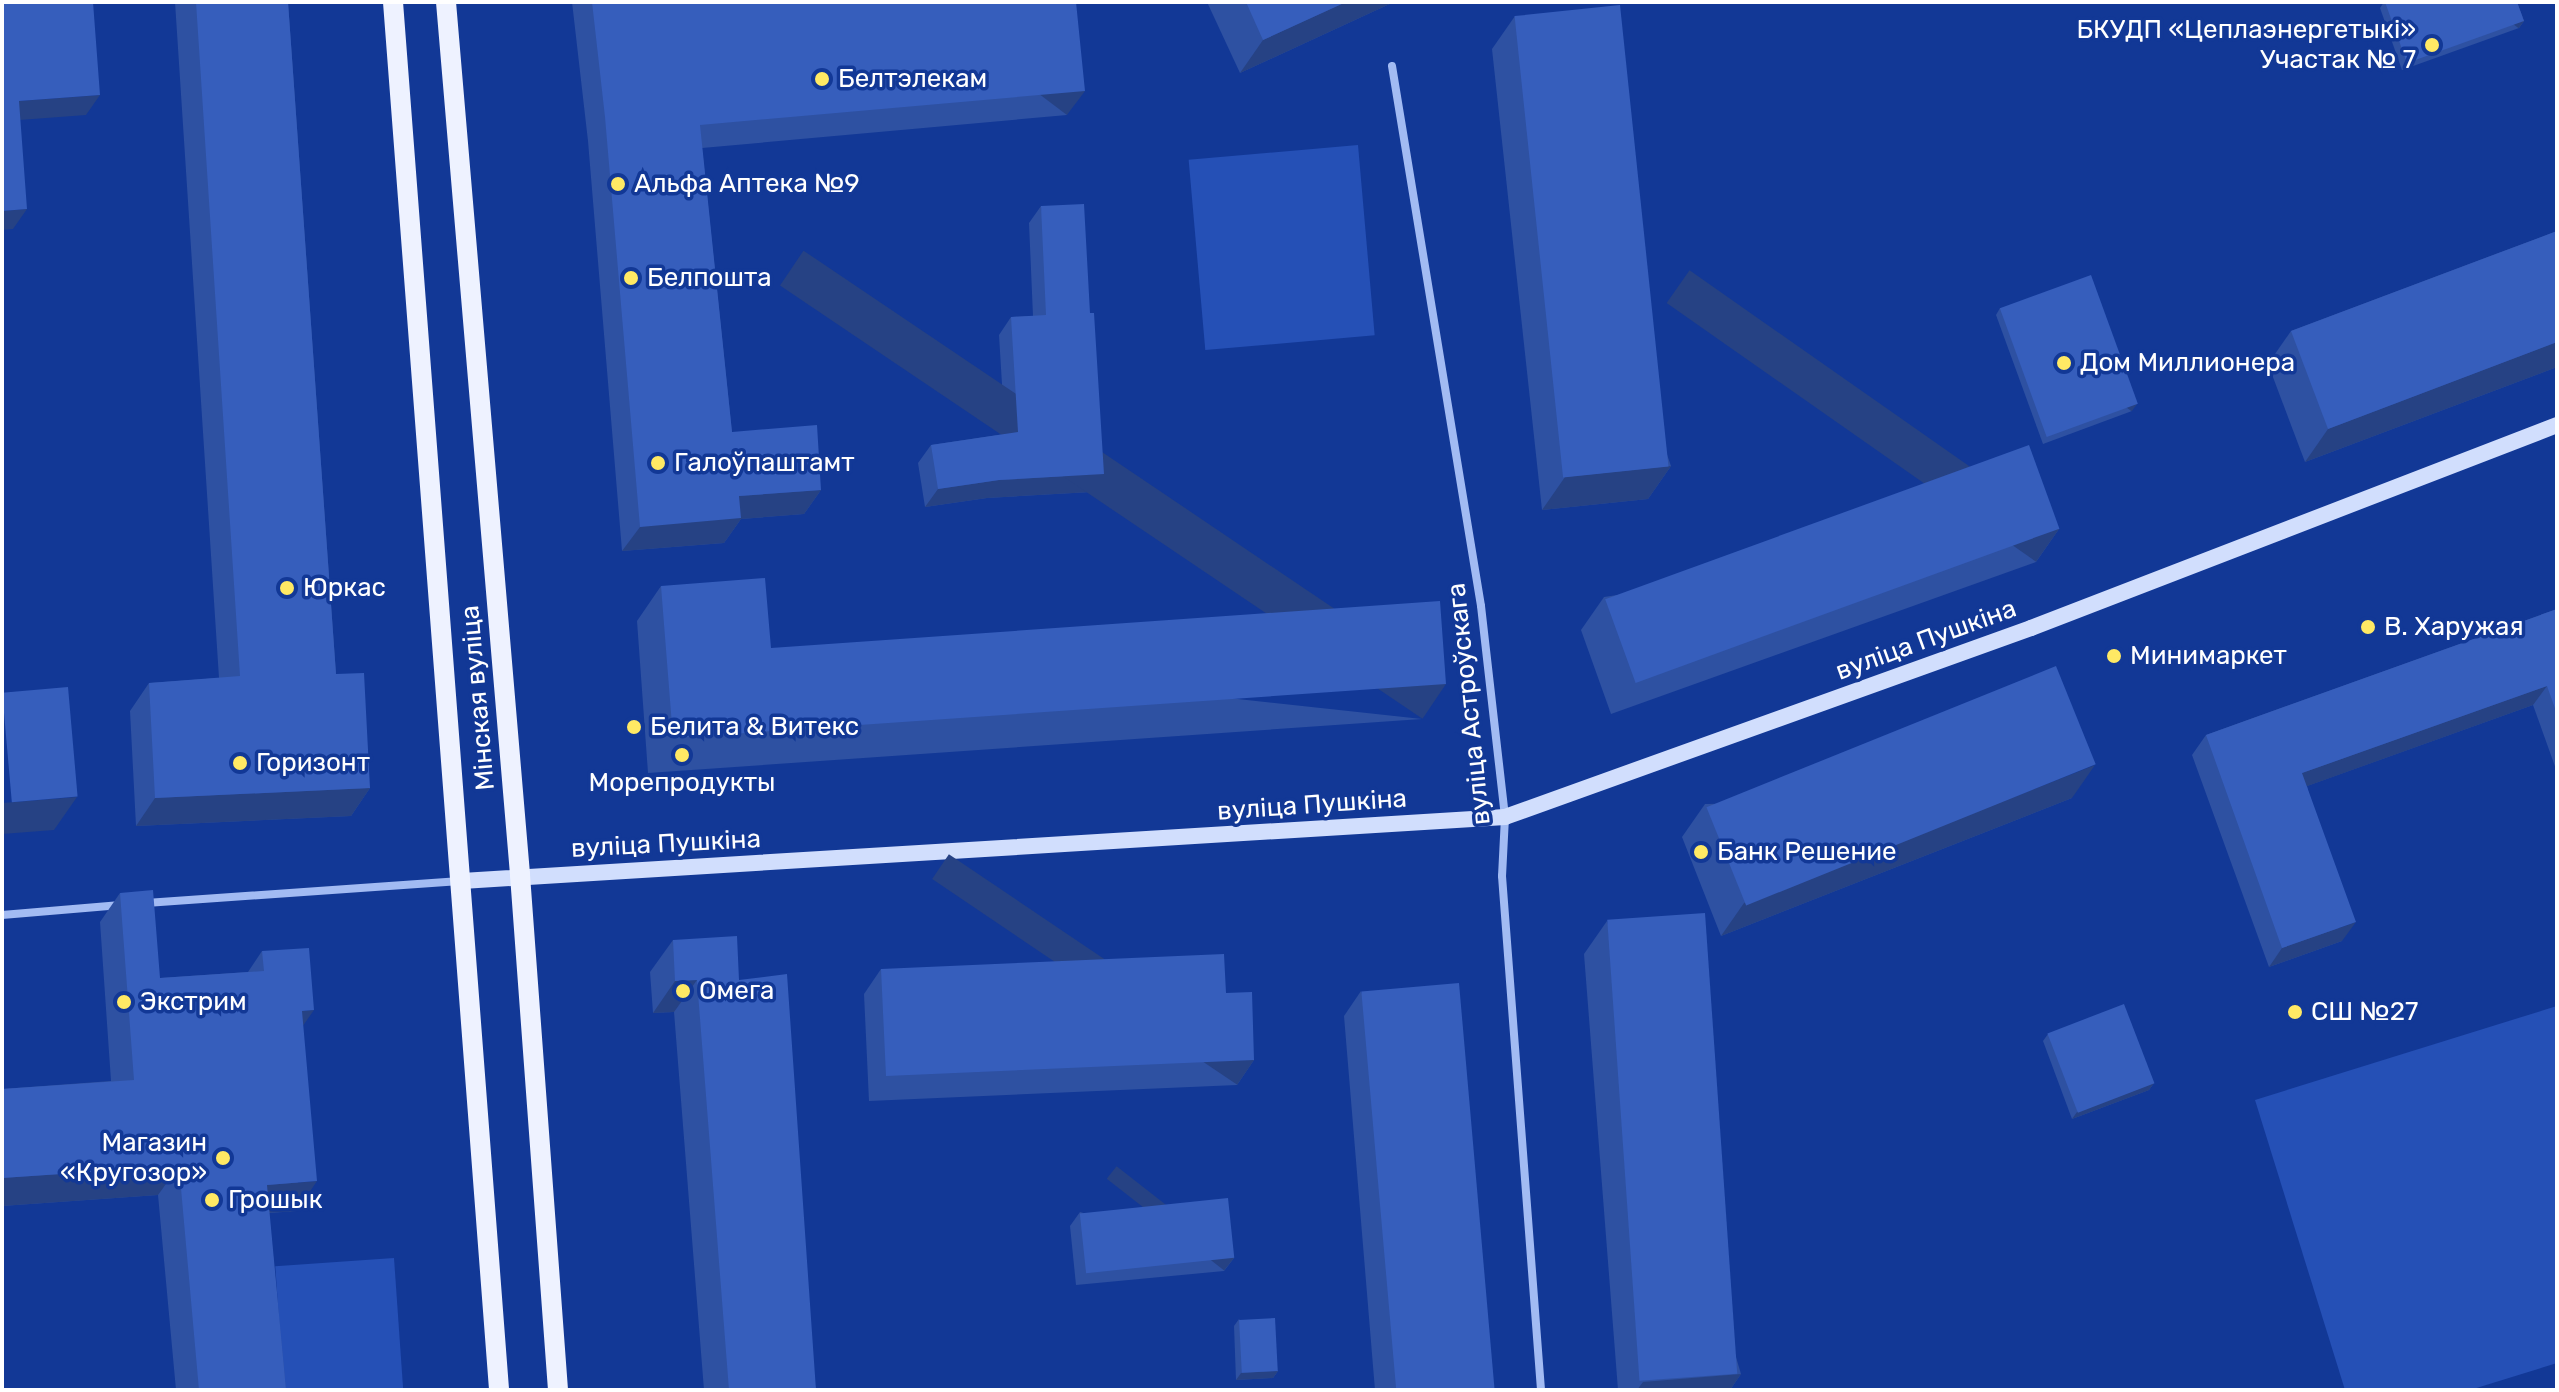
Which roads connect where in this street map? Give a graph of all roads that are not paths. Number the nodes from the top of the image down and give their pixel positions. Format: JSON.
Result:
{"nodes":[{"id":1,"x":393,"y":2,"type":"edge"},
{"id":2,"x":446,"y":2,"type":"edge"},
{"id":3,"x":1392,"y":66,"type":"dead end"},
{"id":4,"x":2557,"y":425,"type":"edge"},
{"id":5,"x":1505,"y":817,"type":"junction"},
{"id":6,"x":520,"y":875,"type":"junction"},
{"id":7,"x":462,"y":881,"type":"junction"},
{"id":8,"x":2,"y":915,"type":"edge"},
{"id":9,"x":499,"y":1390,"type":"edge"},
{"id":10,"x":558,"y":1390,"type":"edge"},
{"id":11,"x":1541,"y":1390,"type":"edge"}],
"edges":[{"from":1,"to":7,"type":"main road","name":"Мінская вуліца"},
{"from":2,"to":6,"type":"main road","name":"Мінская вуліца"},
{"from":3,"to":5,"type":"street","name":"вуліца Астроўскага"},
{"from":4,"to":5,"type":"main road","name":"вуліца Пушкіна"},
{"from":5,"to":6,"type":"main road","name":"вуліца Пушкіна"},
{"from":5,"to":11,"type":"street","name":"вуліца Астроўскага"},
{"from":6,"to":7,"type":"main road","name":"вуліца Пушкіна"},
{"from":6,"to":10,"type":"main road","name":"Мінская вуліца"},
{"from":7,"to":8,"type":"street","name":"вуліца Пушкіна"},
{"from":7,"to":9,"type":"main road","name":"Мінская вуліца"}]}
